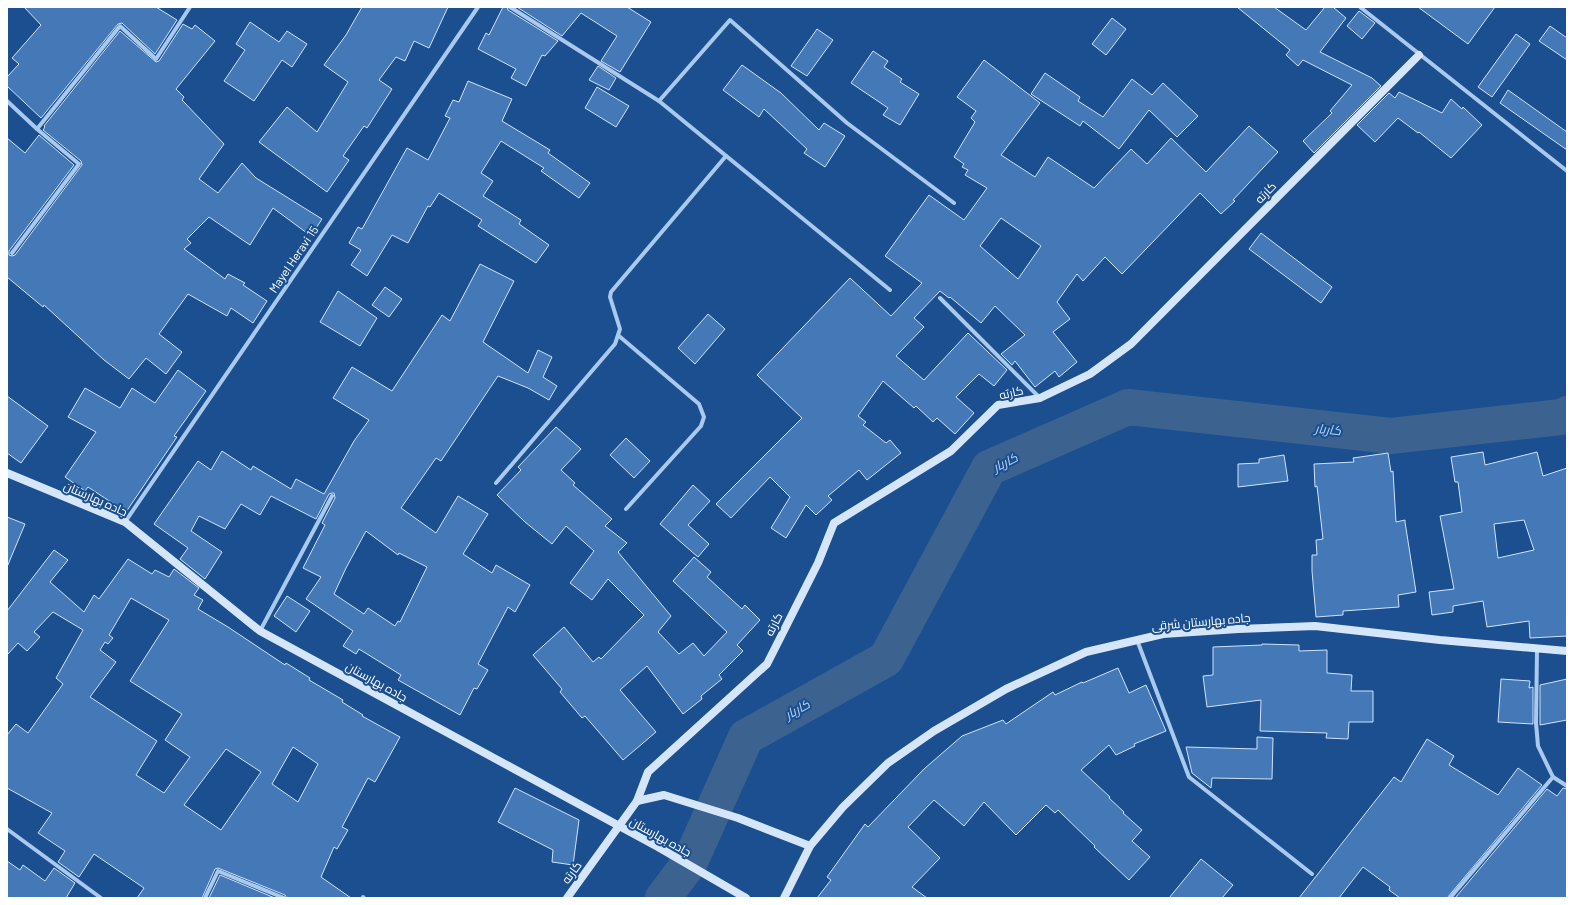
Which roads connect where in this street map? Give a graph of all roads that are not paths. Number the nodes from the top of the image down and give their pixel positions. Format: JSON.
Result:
{"nodes":[{"id":1,"x":190,"y":7,"type":"edge"},
{"id":2,"x":478,"y":7,"type":"edge"},
{"id":3,"x":510,"y":7,"type":"edge"},
{"id":4,"x":1360,"y":7,"type":"edge"},
{"id":5,"x":1419,"y":55,"type":"junction"},
{"id":6,"x":7,"y":101,"type":"edge"},
{"id":7,"x":659,"y":101,"type":"junction"},
{"id":8,"x":37,"y":129,"type":"junction"},
{"id":9,"x":726,"y":156,"type":"junction"},
{"id":10,"x":1567,"y":171,"type":"edge"},
{"id":11,"x":954,"y":203,"type":"dead end"},
{"id":12,"x":12,"y":253,"type":"dead end"},
{"id":13,"x":890,"y":290,"type":"dead end"},
{"id":14,"x":940,"y":298,"type":"dead end"},
{"id":15,"x":619,"y":336,"type":"junction"},
{"id":16,"x":1040,"y":398,"type":"junction"},
{"id":17,"x":7,"y":473,"type":"edge"},
{"id":18,"x":496,"y":483,"type":"dead end"},
{"id":19,"x":332,"y":496,"type":"dead end"},
{"id":20,"x":626,"y":509,"type":"dead end"},
{"id":21,"x":125,"y":522,"type":"junction"},
{"id":22,"x":260,"y":631,"type":"junction"},
{"id":23,"x":1137,"y":640,"type":"junction"},
{"id":24,"x":1537,"y":650,"type":"junction"},
{"id":25,"x":1567,"y":651,"type":"edge"},
{"id":26,"x":1553,"y":777,"type":"junction"},
{"id":27,"x":1567,"y":786,"type":"edge"},
{"id":28,"x":637,"y":801,"type":"junction"},
{"id":29,"x":619,"y":827,"type":"junction"},
{"id":30,"x":7,"y":829,"type":"edge"},
{"id":31,"x":810,"y":846,"type":"junction"},
{"id":32,"x":1312,"y":874,"type":"dead end"},
{"id":33,"x":101,"y":898,"type":"edge"},
{"id":34,"x":205,"y":898,"type":"edge"},
{"id":35,"x":284,"y":898,"type":"edge"},
{"id":36,"x":566,"y":898,"type":"edge"},
{"id":37,"x":746,"y":898,"type":"edge"},
{"id":38,"x":784,"y":898,"type":"edge"},
{"id":39,"x":1450,"y":898,"type":"edge"}],
"edges":[{"from":1,"to":8,"type":"street"},
{"from":2,"to":21,"type":"street","name":"Mayel Heravi 15"},
{"from":3,"to":7,"type":"street"},
{"from":4,"to":5,"type":"street"},
{"from":5,"to":10,"type":"street"},
{"from":5,"to":16,"type":"street","name":"کارته"},
{"from":6,"to":8,"type":"street"},
{"from":7,"to":9,"type":"street"},
{"from":7,"to":11,"type":"street"},
{"from":8,"to":12,"type":"street"},
{"from":9,"to":13,"type":"street"},
{"from":9,"to":15,"type":"street"},
{"from":14,"to":16,"type":"street"},
{"from":15,"to":18,"type":"street"},
{"from":15,"to":20,"type":"street"},
{"from":16,"to":28,"type":"street","name":"کارته"},
{"from":17,"to":21,"type":"street","name":"جاده بهارستان"},
{"from":19,"to":22,"type":"street"},
{"from":21,"to":22,"type":"street","name":"جاده بهارستان"},
{"from":22,"to":29,"type":"street","name":"جاده بهارستان"},
{"from":23,"to":24,"type":"street","name":"جاده بهارستان شرقی"},
{"from":23,"to":31,"type":"street","name":"جاده بهارستان شرقی"},
{"from":23,"to":32,"type":"street"},
{"from":24,"to":25,"type":"street","name":"جاده بهارستان شرقی"},
{"from":24,"to":26,"type":"street"},
{"from":26,"to":27,"type":"street"},
{"from":26,"to":39,"type":"street"},
{"from":28,"to":29,"type":"street","name":"کارته"},
{"from":28,"to":31,"type":"street"},
{"from":29,"to":36,"type":"street","name":"کارته"},
{"from":29,"to":37,"type":"street","name":"جاده بهارستان"},
{"from":30,"to":33,"type":"street"},
{"from":31,"to":38,"type":"street","name":"جاده بهارستان شرقی"},
{"from":34,"to":35,"type":"street"}]}
